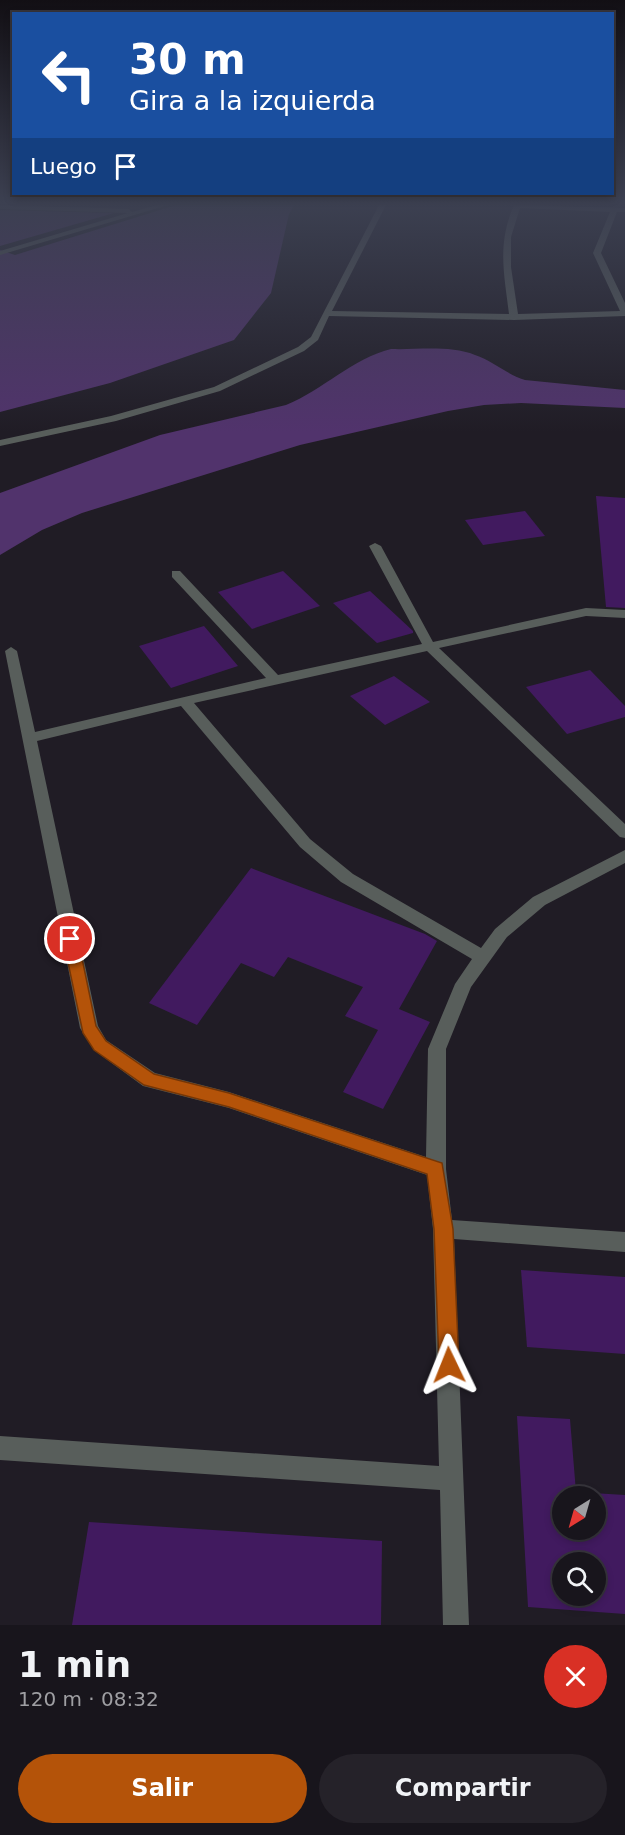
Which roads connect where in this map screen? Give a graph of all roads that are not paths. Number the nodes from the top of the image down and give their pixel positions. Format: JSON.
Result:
{"nodes":[{"id":1,"x":343,"y":281,"type":"edge"},
{"id":2,"x":509,"y":281,"type":"edge"},
{"id":3,"x":610,"y":281,"type":"edge"},
{"id":4,"x":326,"y":313,"type":"junction"},
{"id":5,"x":625,"y":313,"type":"edge"},
{"id":6,"x":514,"y":317,"type":"junction"},
{"id":7,"x":0,"y":443,"type":"edge"},
{"id":8,"x":375,"y":546,"type":"dead end"},
{"id":9,"x":176,"y":574,"type":"dead end"},
{"id":10,"x":625,"y":614,"type":"edge"},
{"id":11,"x":429,"y":646,"type":"junction"},
{"id":12,"x":11,"y":651,"type":"dead end"},
{"id":13,"x":275,"y":680,"type":"junction"},
{"id":14,"x":184,"y":701,"type":"junction"},
{"id":15,"x":29,"y":738,"type":"junction"},
{"id":16,"x":625,"y":833,"type":"edge"},
{"id":17,"x":625,"y":856,"type":"edge"},
{"id":18,"x":482,"y":957,"type":"junction"},
{"id":19,"x":436,"y":1169,"type":"junction"},
{"id":20,"x":443,"y":1229,"type":"junction"},
{"id":21,"x":625,"y":1242,"type":"edge"},
{"id":22,"x":0,"y":1448,"type":"edge"},
{"id":23,"x":453,"y":1479,"type":"junction"},
{"id":24,"x":456,"y":1625,"type":"edge"}],
"edges":[{"from":1,"to":4,"type":"street"},
{"from":2,"to":6,"type":"street"},
{"from":3,"to":5,"type":"street"},
{"from":4,"to":6,"type":"street"},
{"from":4,"to":7,"type":"street"},
{"from":5,"to":6,"type":"street"},
{"from":8,"to":11,"type":"street"},
{"from":9,"to":13,"type":"street"},
{"from":10,"to":11,"type":"street"},
{"from":11,"to":13,"type":"street"},
{"from":11,"to":16,"type":"street"},
{"from":12,"to":15,"type":"street"},
{"from":13,"to":14,"type":"street"},
{"from":14,"to":15,"type":"street"},
{"from":14,"to":18,"type":"street"},
{"from":15,"to":19,"type":"street"},
{"from":17,"to":18,"type":"street"},
{"from":18,"to":19,"type":"street"},
{"from":19,"to":20,"type":"street"},
{"from":20,"to":21,"type":"street"},
{"from":20,"to":23,"type":"street"},
{"from":22,"to":23,"type":"street"},
{"from":23,"to":24,"type":"street"}]}
